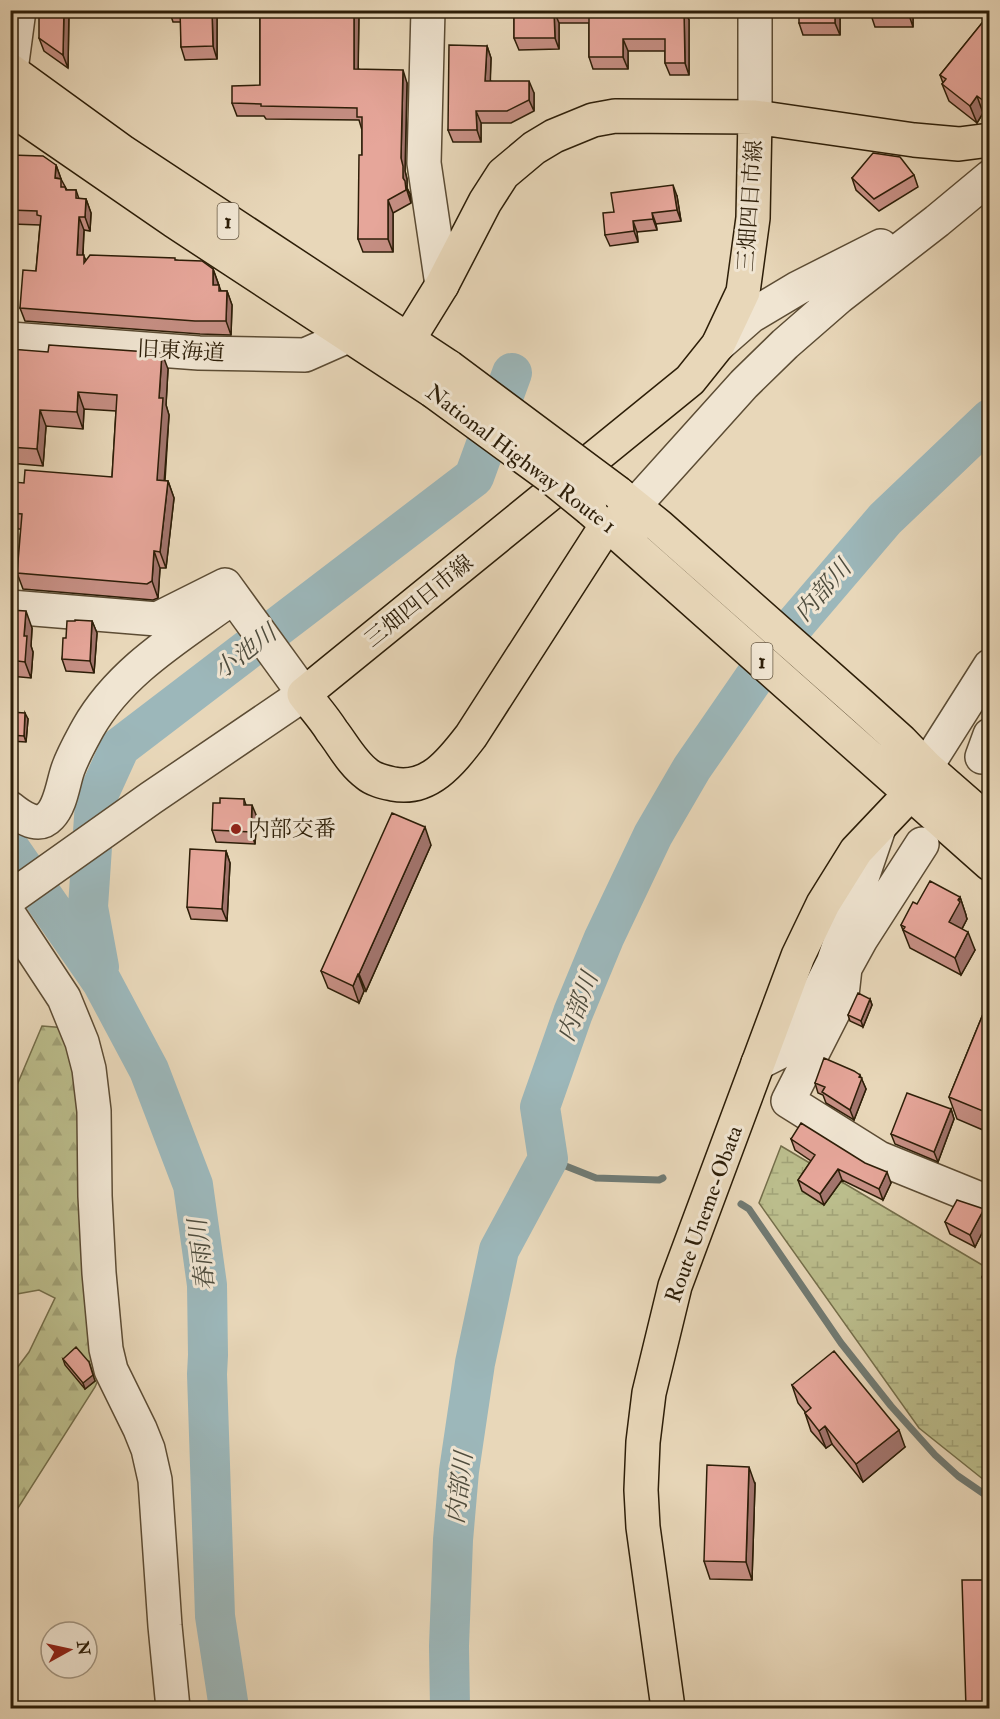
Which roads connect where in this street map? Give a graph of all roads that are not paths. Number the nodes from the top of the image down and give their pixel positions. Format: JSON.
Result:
{"nodes":[{"id":1,"x":19,"y":10,"type":"edge"},
{"id":2,"x":428,"y":10,"type":"edge"},
{"id":3,"x":755,"y":10,"type":"edge"},
{"id":4,"x":11,"y":70,"type":"edge"},
{"id":5,"x":11,"y":111,"type":"edge"},
{"id":6,"x":755,"y":117,"type":"junction"},
{"id":7,"x":990,"y":140,"type":"edge"},
{"id":8,"x":990,"y":177,"type":"edge"},
{"id":9,"x":937,"y":221,"type":"junction"},
{"id":10,"x":442,"y":285,"type":"junction"},
{"id":11,"x":348,"y":336,"type":"junction"},
{"id":12,"x":10,"y":339,"type":"edge"},
{"id":13,"x":408,"y":340,"type":"junction"},
{"id":14,"x":718,"y":345,"type":"junction"},
{"id":15,"x":441,"y":379,"type":"junction"},
{"id":16,"x":637,"y":508,"type":"junction"},
{"id":17,"x":599,"y":516,"type":"junction"},
{"id":18,"x":235,"y":598,"type":"junction"},
{"id":19,"x":10,"y":607,"type":"edge"},
{"id":20,"x":990,"y":666,"type":"edge"},
{"id":21,"x":295,"y":682,"type":"junction"},
{"id":22,"x":918,"y":780,"type":"junction"},
{"id":23,"x":10,"y":808,"type":"edge"},
{"id":24,"x":990,"y":823,"type":"edge"},
{"id":25,"x":879,"y":828,"type":"junction"},
{"id":26,"x":922,"y":844,"type":"dead end"},
{"id":27,"x":990,"y":864,"type":"edge"},
{"id":28,"x":12,"y":902,"type":"edge"},
{"id":29,"x":839,"y":965,"type":"junction"},
{"id":30,"x":758,"y":1063,"type":"junction"},
{"id":31,"x":990,"y":1203,"type":"edge"},
{"id":32,"x":173,"y":1708,"type":"edge"},
{"id":33,"x":668,"y":1708,"type":"edge"}],
"edges":[{"from":1,"to":4,"type":"street"},
{"from":2,"to":10,"type":"street"},
{"from":3,"to":6,"type":"street"},
{"from":4,"to":5,"type":"street"},
{"from":4,"to":13,"type":"main road","name":"National Highway Route 1","number":"1"},
{"from":5,"to":11,"type":"main road","name":"National Highway Route 1","number":"1"},
{"from":6,"to":7,"type":"main road"},
{"from":6,"to":10,"type":"main road"},
{"from":6,"to":14,"type":"main road","name":"三畑四日市線"},
{"from":8,"to":9,"type":"street"},
{"from":9,"to":14,"type":"street"},
{"from":9,"to":16,"type":"street"},
{"from":10,"to":13,"type":"main road"},
{"from":11,"to":12,"type":"street","name":"旧東海道"},
{"from":11,"to":15,"type":"main road","name":"National Highway Route 1","number":"1"},
{"from":13,"to":15,"type":"main road","name":"National Highway Route 1","number":"1"},
{"from":14,"to":21,"type":"main road","name":"三畑四日市線"},
{"from":15,"to":16,"type":"main road","name":"National Highway Route 1","number":"1","bridge":true},
{"from":15,"to":17,"type":"main road","name":"National Highway Route 1","number":"1","bridge":true},
{"from":16,"to":22,"type":"main road","name":"National Highway Route 1","number":"1"},
{"from":17,"to":21,"type":"main road"},
{"from":17,"to":22,"type":"main road","name":"National Highway Route 1","number":"1"},
{"from":18,"to":19,"type":"street"},
{"from":18,"to":21,"type":"street"},
{"from":18,"to":23,"type":"street"},
{"from":20,"to":22,"type":"street"},
{"from":21,"to":28,"type":"street"},
{"from":22,"to":24,"type":"main road","name":"National Highway Route 1","number":"1"},
{"from":22,"to":25,"type":"main road","name":"Route Uneme-Obata"},
{"from":22,"to":27,"type":"main road","name":"National Highway Route 1","number":"1"},
{"from":25,"to":29,"type":"street"},
{"from":25,"to":30,"type":"main road","name":"Route Uneme-Obata"},
{"from":26,"to":29,"type":"street"},
{"from":28,"to":32,"type":"street"},
{"from":29,"to":30,"type":"street"},
{"from":29,"to":31,"type":"street"},
{"from":30,"to":33,"type":"main road","name":"Route Uneme-Obata"}]}
